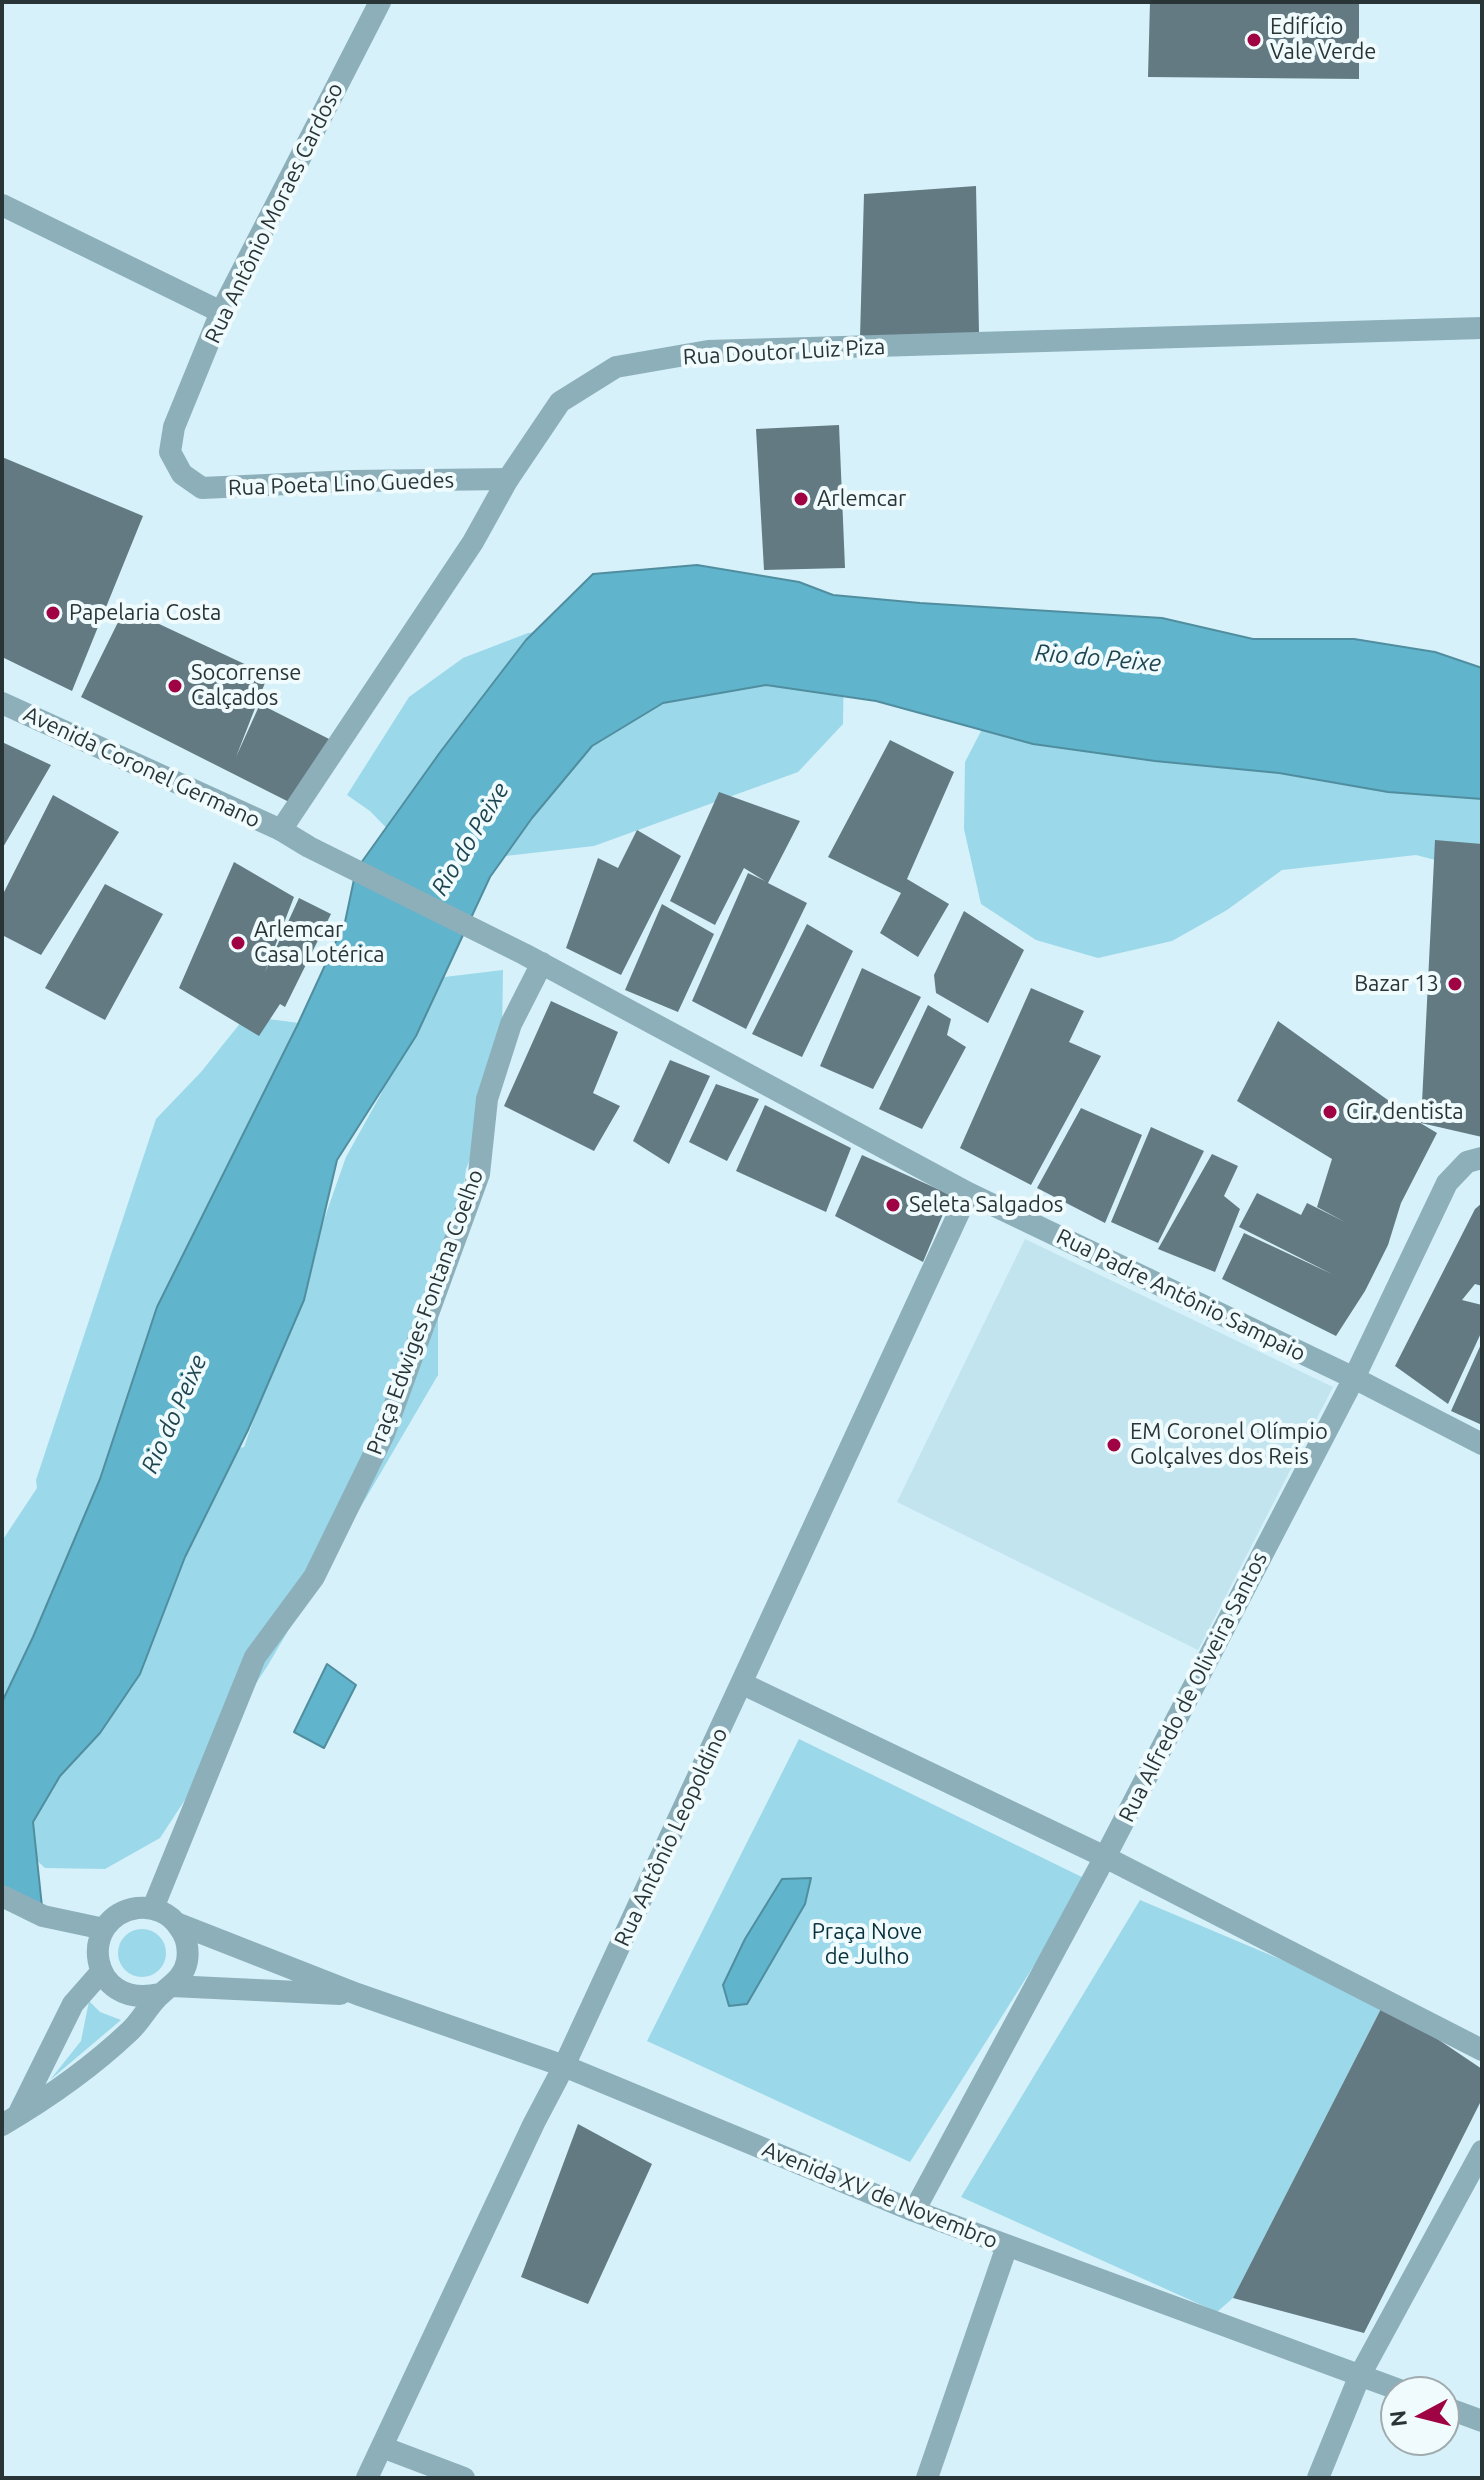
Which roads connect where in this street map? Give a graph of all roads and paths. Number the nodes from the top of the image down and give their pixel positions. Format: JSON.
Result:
{"nodes":[{"id":1,"x":380,"y":2,"type":"edge"},
{"id":2,"x":2,"y":205,"type":"edge"},
{"id":3,"x":221,"y":312,"type":"junction"},
{"id":4,"x":1482,"y":328,"type":"edge"},
{"id":5,"x":174,"y":427,"type":"joint"},
{"id":6,"x":508,"y":479,"type":"junction"},
{"id":7,"x":2,"y":703,"type":"edge"},
{"id":8,"x":281,"y":830,"type":"junction"},
{"id":9,"x":309,"y":847,"type":"joint"},
{"id":10,"x":533,"y":959,"type":"junction"},
{"id":11,"x":1475,"y":1160,"type":"edge"},
{"id":12,"x":968,"y":1193,"type":"junction"},
{"id":13,"x":1354,"y":1378,"type":"junction"},
{"id":14,"x":1482,"y":1444,"type":"edge"},
{"id":15,"x":743,"y":1684,"type":"junction"},
{"id":16,"x":1105,"y":1857,"type":"junction"},
{"id":17,"x":2,"y":1896,"type":"edge"},
{"id":18,"x":153,"y":1908,"type":"junction"},
{"id":19,"x":176,"y":1923,"type":"junction"},
{"id":20,"x":104,"y":1929,"type":"junction"},
{"id":21,"x":102,"y":1971,"type":"junction"},
{"id":22,"x":166,"y":1990,"type":"junction"},
{"id":23,"x":357,"y":1994,"type":"junction"},
{"id":24,"x":1482,"y":2050,"type":"edge"},
{"id":25,"x":564,"y":2066,"type":"junction"},
{"id":26,"x":10,"y":2121,"type":"edge"},
{"id":27,"x":1482,"y":2151,"type":"edge"},
{"id":28,"x":914,"y":2211,"type":"junction"},
{"id":29,"x":1007,"y":2246,"type":"junction"},
{"id":30,"x":1360,"y":2375,"type":"junction"},
{"id":31,"x":1380,"y":2383,"type":"edge"},
{"id":32,"x":1460,"y":2413,"type":"edge"},
{"id":33,"x":1482,"y":2421,"type":"edge"},
{"id":34,"x":382,"y":2447,"type":"junction"},
{"id":35,"x":367,"y":2478,"type":"edge"},
{"id":36,"x":464,"y":2478,"type":"edge"},
{"id":37,"x":927,"y":2478,"type":"edge"},
{"id":38,"x":1318,"y":2478,"type":"edge"}],
"edges":[{"from":1,"to":3,"type":"street","name":"Rua Antônio Moraes Cardoso"},
{"from":2,"to":3,"type":"street"},
{"from":3,"to":5,"type":"street","name":"Rua Antônio Moraes Cardoso"},
{"from":4,"to":6,"type":"street","name":"Rua Doutor Luiz Piza"},
{"from":5,"to":6,"type":"street","name":"Rua Poeta Lino Guedes"},
{"from":6,"to":8,"type":"street","name":"Rua Doutor Luiz Piza"},
{"from":7,"to":8,"type":"street","name":"Avenida Coronel Germano"},
{"from":8,"to":9,"type":"street","name":"Avenida Coronel Germano"},
{"from":9,"to":10,"type":"street","name":"Rua Padre Antônio Sampaio"},
{"from":10,"to":12,"type":"street","name":"Rua Padre Antônio Sampaio"},
{"from":10,"to":18,"type":"street","name":"Praça Edwiges Fontana Coelho"},
{"from":11,"to":13,"type":"street","name":"Rua Alfredo de Oliveira Santos"},
{"from":12,"to":13,"type":"street","name":"Rua Padre Antônio Sampaio"},
{"from":12,"to":15,"type":"street","name":"Rua Antônio Leopoldino"},
{"from":13,"to":14,"type":"street","name":"Rua Padre Antônio Sampaio"},
{"from":13,"to":16,"type":"street","name":"Rua Alfredo de Oliveira Santos"},
{"from":15,"to":16,"type":"street"},
{"from":15,"to":25,"type":"street","name":"Rua Antônio Leopoldino"},
{"from":16,"to":24,"type":"street"},
{"from":16,"to":28,"type":"street","name":"Rua Alfredo de Oliveira Santos"},
{"from":17,"to":20,"type":"street"},
{"from":18,"to":19,"type":"street"},
{"from":18,"to":20,"type":"street"},
{"from":19,"to":22,"type":"street"},
{"from":19,"to":23,"type":"street","name":"Avenida XV de Novembro"},
{"from":20,"to":21,"type":"street"},
{"from":21,"to":22,"type":"street"},
{"from":21,"to":26,"type":"street"},
{"from":22,"to":23,"type":"street","name":"Avenida XV de Novembro"},
{"from":22,"to":26,"type":"street"},
{"from":23,"to":25,"type":"street","name":"Avenida XV de Novembro"},
{"from":25,"to":28,"type":"street","name":"Avenida XV de Novembro"},
{"from":25,"to":34,"type":"street","name":"Rua Antônio Leopoldino"},
{"from":27,"to":30,"type":"street"},
{"from":28,"to":29,"type":"street","name":"Avenida XV de Novembro"},
{"from":29,"to":30,"type":"street","name":"Avenida XV de Novembro"},
{"from":29,"to":37,"type":"street"},
{"from":30,"to":31,"type":"street","name":"Avenida XV de Novembro"},
{"from":30,"to":38,"type":"street"},
{"from":32,"to":33,"type":"street"},
{"from":34,"to":35,"type":"street","name":"Rua Antônio Leopoldino"},
{"from":34,"to":36,"type":"street"}]}
